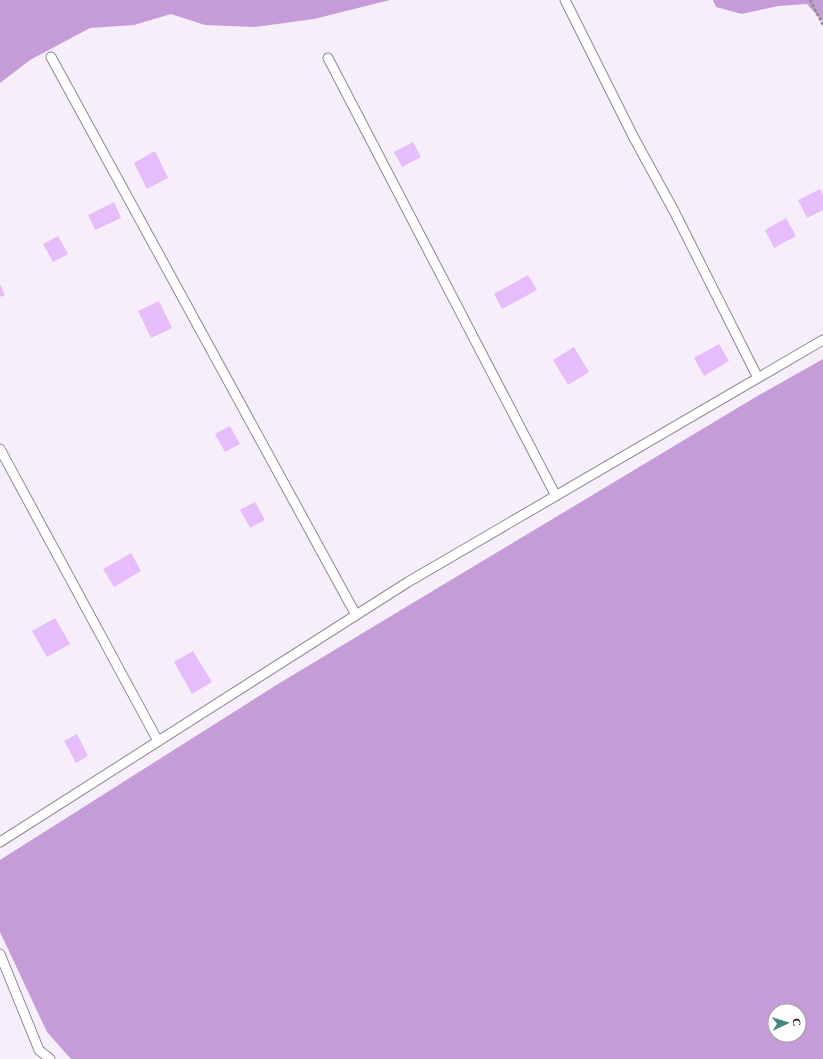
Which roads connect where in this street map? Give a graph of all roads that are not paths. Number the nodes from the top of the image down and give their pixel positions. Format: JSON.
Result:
{"nodes":[{"id":1,"x":565,"y":0,"type":"edge"},
{"id":2,"x":51,"y":57,"type":"dead end"},
{"id":3,"x":328,"y":58,"type":"dead end"},
{"id":4,"x":823,"y":340,"type":"edge"},
{"id":5,"x":758,"y":378,"type":"junction"},
{"id":6,"x":0,"y":449,"type":"edge"},
{"id":7,"x":556,"y":496,"type":"junction"},
{"id":8,"x":356,"y":615,"type":"junction"},
{"id":9,"x":158,"y":741,"type":"junction"},
{"id":10,"x":0,"y":842,"type":"edge"},
{"id":11,"x":0,"y":954,"type":"edge"},
{"id":12,"x":50,"y":1059,"type":"edge"}],
"edges":[{"from":1,"to":5,"type":"lane"},
{"from":2,"to":8,"type":"lane"},
{"from":3,"to":7,"type":"lane"},
{"from":4,"to":5,"type":"lane"},
{"from":5,"to":7,"type":"lane"},
{"from":6,"to":9,"type":"lane"},
{"from":7,"to":8,"type":"lane"},
{"from":8,"to":9,"type":"lane"},
{"from":9,"to":10,"type":"lane"},
{"from":11,"to":12,"type":"lane"}]}
